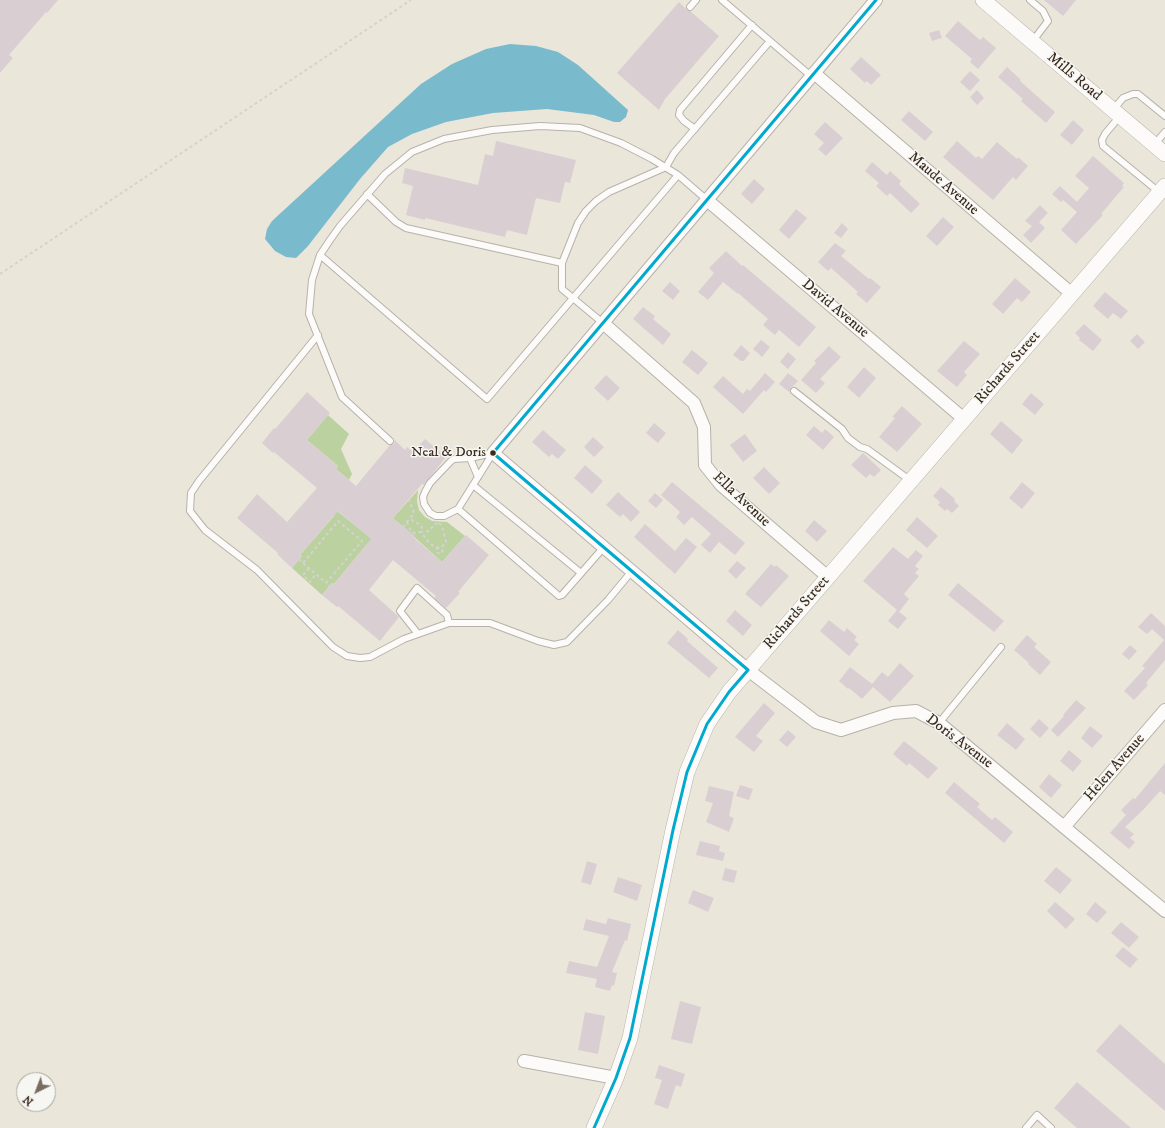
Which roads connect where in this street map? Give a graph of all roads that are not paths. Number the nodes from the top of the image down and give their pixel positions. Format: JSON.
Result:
{"nodes":[{"id":1,"x":696,"y":0,"type":"edge"},
{"id":2,"x":722,"y":0,"type":"edge"},
{"id":3,"x":876,"y":0,"type":"edge"},
{"id":4,"x":983,"y":0,"type":"edge"},
{"id":5,"x":1030,"y":0,"type":"edge"},
{"id":6,"x":690,"y":7,"type":"dead end"},
{"id":7,"x":752,"y":26,"type":"junction"},
{"id":8,"x":770,"y":41,"type":"junction"},
{"id":9,"x":1032,"y":42,"type":"junction"},
{"id":10,"x":813,"y":75,"type":"junction"},
{"id":11,"x":1116,"y":113,"type":"junction"},
{"id":12,"x":1165,"y":116,"type":"edge"},
{"id":13,"x":694,"y":129,"type":"junction"},
{"id":14,"x":1165,"y":132,"type":"edge"},
{"id":15,"x":1160,"y":150,"type":"edge"},
{"id":16,"x":666,"y":167,"type":"junction"},
{"id":17,"x":678,"y":175,"type":"junction"},
{"id":18,"x":1162,"y":189,"type":"edge"},
{"id":19,"x":367,"y":194,"type":"junction"},
{"id":20,"x":707,"y":200,"type":"junction"},
{"id":21,"x":320,"y":255,"type":"junction"},
{"id":22,"x":562,"y":263,"type":"junction"},
{"id":23,"x":1072,"y":294,"type":"junction"},
{"id":24,"x":574,"y":299,"type":"junction"},
{"id":25,"x":603,"y":323,"type":"junction"},
{"id":26,"x":318,"y":335,"type":"junction"},
{"id":27,"x":794,"y":391,"type":"dead end"},
{"id":28,"x":964,"y":419,"type":"junction"},
{"id":29,"x":390,"y":441,"type":"dead end"},
{"id":30,"x":493,"y":453,"type":"junction"},
{"id":31,"x":470,"y":458,"type":"junction"},
{"id":32,"x":478,"y":477,"type":"junction"},
{"id":33,"x":911,"y":481,"type":"junction"},
{"id":34,"x":473,"y":485,"type":"junction"},
{"id":35,"x":458,"y":510,"type":"junction"},
{"id":36,"x":604,"y":547,"type":"junction"},
{"id":37,"x":632,"y":571,"type":"junction"},
{"id":38,"x":581,"y":573,"type":"junction"},
{"id":39,"x":828,"y":577,"type":"junction"},
{"id":40,"x":449,"y":623,"type":"junction"},
{"id":41,"x":418,"y":634,"type":"junction"},
{"id":42,"x":1001,"y":647,"type":"dead end"},
{"id":43,"x":748,"y":670,"type":"junction"},
{"id":44,"x":1165,"y":710,"type":"edge"},
{"id":45,"x":939,"y":723,"type":"junction"},
{"id":46,"x":1064,"y":826,"type":"junction"},
{"id":47,"x":1165,"y":911,"type":"edge"},
{"id":48,"x":524,"y":1061,"type":"dead end"},
{"id":49,"x":616,"y":1078,"type":"junction"},
{"id":50,"x":594,"y":1128,"type":"edge"},
{"id":51,"x":1026,"y":1128,"type":"edge"},
{"id":52,"x":1052,"y":1128,"type":"edge"}],
"edges":[{"from":1,"to":6,"type":"lane"},
{"from":2,"to":7,"type":"lane"},
{"from":3,"to":10,"type":"street"},
{"from":4,"to":9,"type":"street","name":"Mills Road"},
{"from":5,"to":9,"type":"lane"},
{"from":7,"to":8,"type":"lane"},
{"from":7,"to":13,"type":"lane"},
{"from":8,"to":10,"type":"lane"},
{"from":8,"to":13,"type":"lane"},
{"from":9,"to":11,"type":"street","name":"Mills Road"},
{"from":10,"to":20,"type":"street"},
{"from":10,"to":23,"type":"street","name":"Maude Avenue"},
{"from":11,"to":12,"type":"lane"},
{"from":11,"to":15,"type":"street","name":"Mills Road"},
{"from":11,"to":18,"type":"lane"},
{"from":13,"to":16,"type":"lane"},
{"from":14,"to":15,"type":"lane"},
{"from":16,"to":17,"type":"lane"},
{"from":16,"to":19,"type":"lane"},
{"from":16,"to":22,"type":"lane"},
{"from":17,"to":20,"type":"lane"},
{"from":17,"to":24,"type":"lane"},
{"from":18,"to":23,"type":"street","name":"Richards Street"},
{"from":19,"to":21,"type":"lane"},
{"from":19,"to":22,"type":"lane"},
{"from":20,"to":25,"type":"street"},
{"from":20,"to":28,"type":"street","name":"David Avenue"},
{"from":21,"to":24,"type":"lane"},
{"from":21,"to":26,"type":"lane"},
{"from":22,"to":24,"type":"lane"},
{"from":23,"to":28,"type":"street","name":"Richards Street"},
{"from":24,"to":25,"type":"lane"},
{"from":25,"to":30,"type":"street"},
{"from":25,"to":39,"type":"street","name":"Ella Avenue"},
{"from":26,"to":29,"type":"lane"},
{"from":26,"to":41,"type":"lane"},
{"from":27,"to":33,"type":"lane"},
{"from":28,"to":33,"type":"street","name":"Richards Street"},
{"from":30,"to":31,"type":"lane"},
{"from":30,"to":32,"type":"lane"},
{"from":30,"to":36,"type":"street","name":"Doris Avenue"},
{"from":31,"to":32,"type":"lane"},
{"from":31,"to":35,"type":"lane"},
{"from":32,"to":34,"type":"lane"},
{"from":33,"to":39,"type":"street","name":"Richards Street"},
{"from":34,"to":35,"type":"lane"},
{"from":34,"to":38,"type":"lane"},
{"from":35,"to":38,"type":"lane"},
{"from":36,"to":37,"type":"street","name":"Doris Avenue"},
{"from":36,"to":38,"type":"lane"},
{"from":37,"to":40,"type":"lane"},
{"from":37,"to":43,"type":"street","name":"Doris Avenue"},
{"from":39,"to":43,"type":"street","name":"Richards Street"},
{"from":40,"to":41,"type":"lane"},
{"from":40,"to":41,"type":"lane"},
{"from":42,"to":45,"type":"lane"},
{"from":43,"to":45,"type":"street","name":"Doris Avenue"},
{"from":43,"to":49,"type":"street","name":"Richards Street"},
{"from":44,"to":46,"type":"street","name":"Helen Avenue"},
{"from":45,"to":46,"type":"street","name":"Doris Avenue"},
{"from":46,"to":47,"type":"street","name":"Doris Avenue"},
{"from":48,"to":49,"type":"street"},
{"from":49,"to":50,"type":"street","name":"Richards Street"},
{"from":51,"to":52,"type":"lane"}]}
